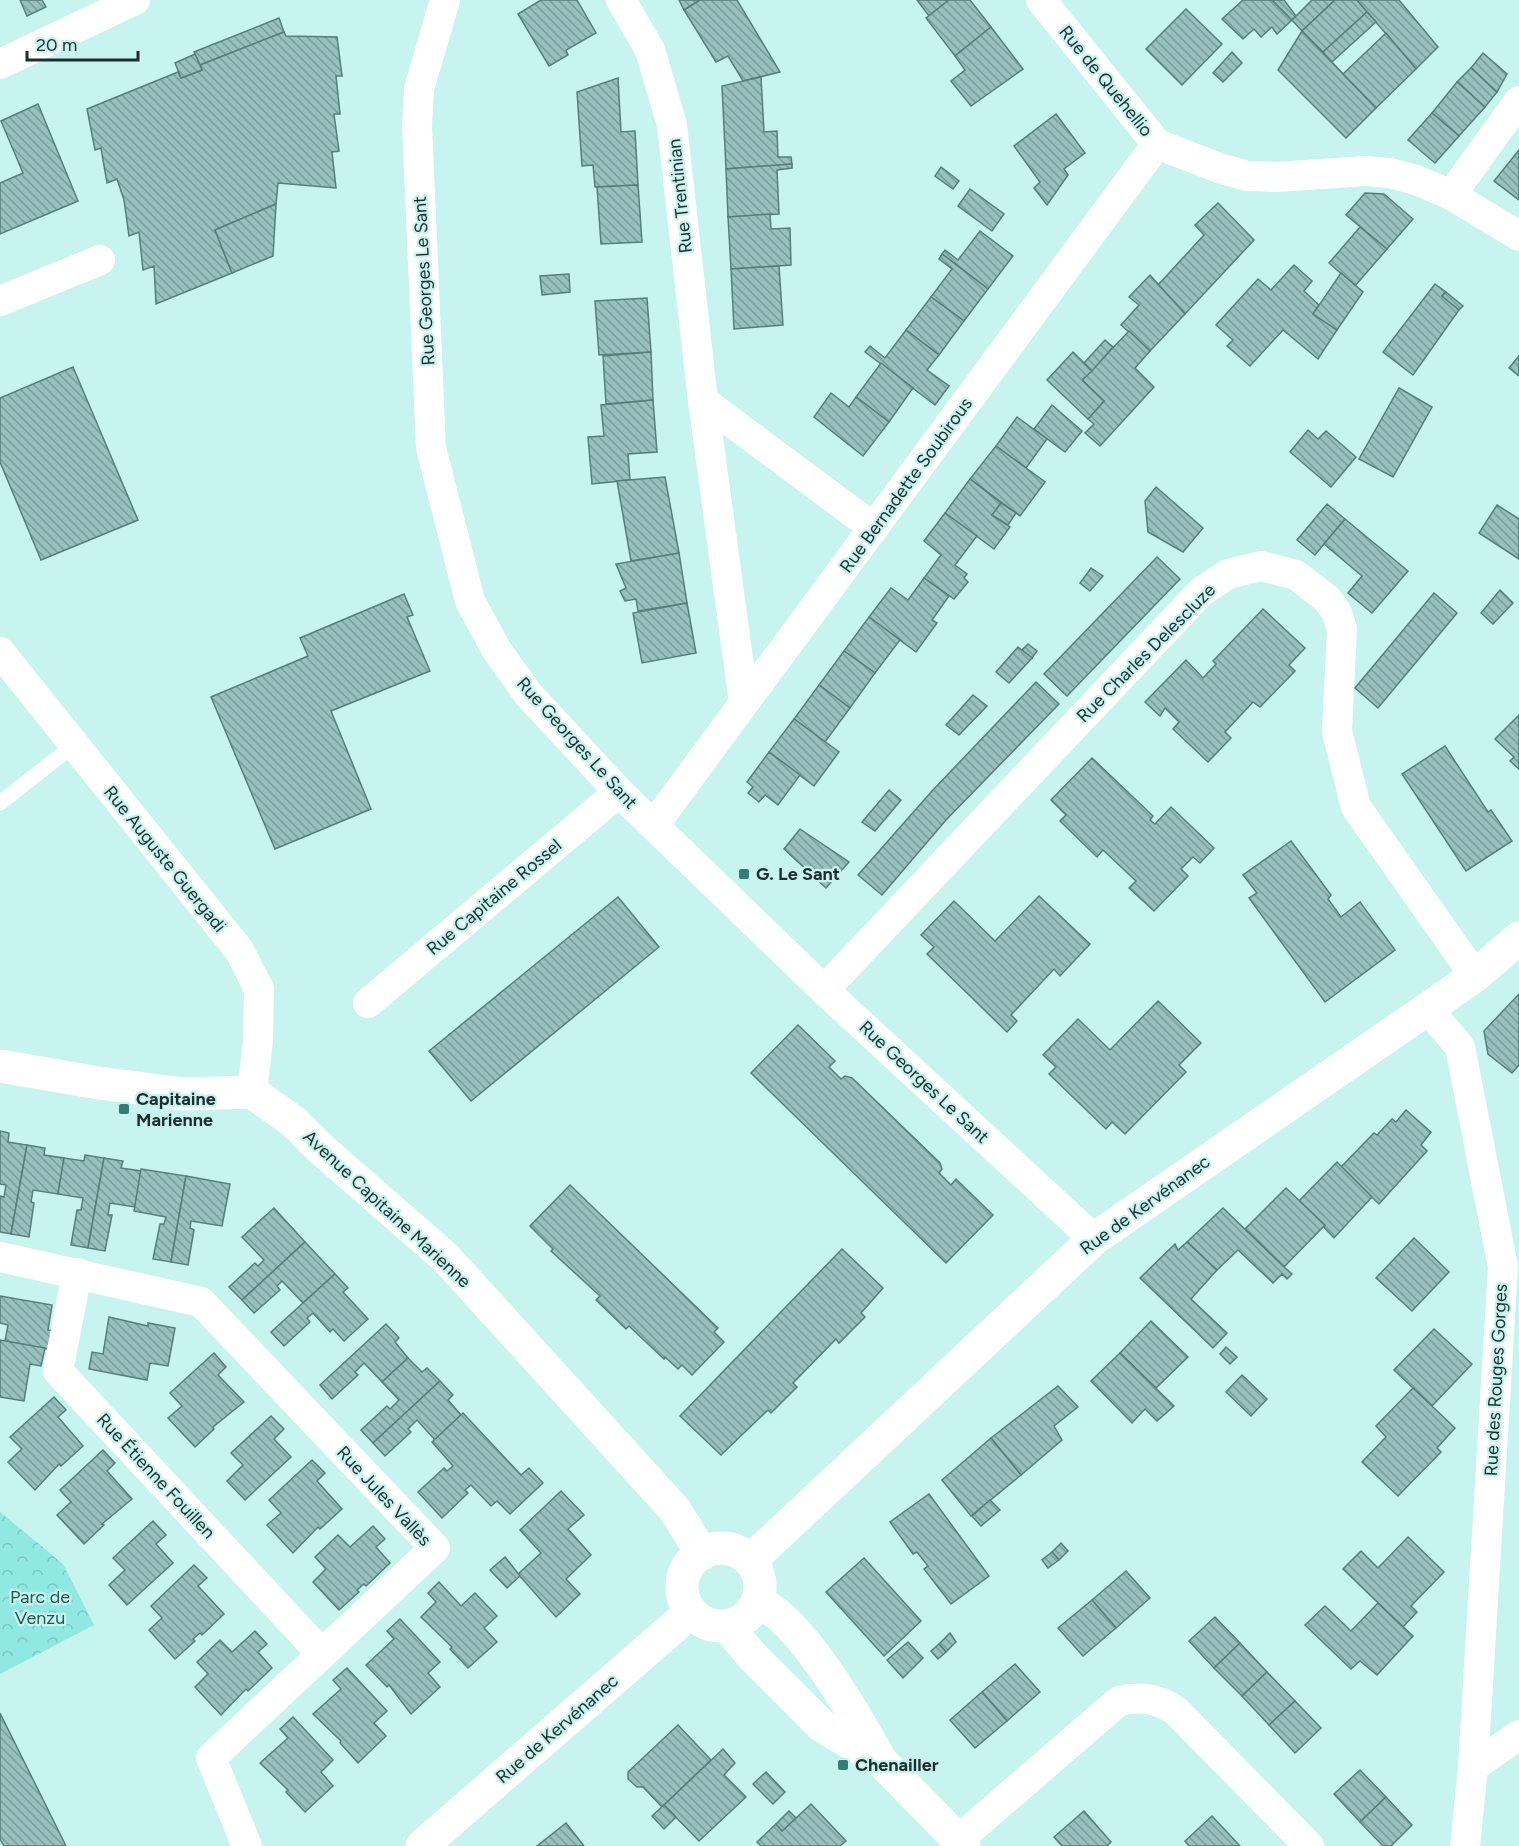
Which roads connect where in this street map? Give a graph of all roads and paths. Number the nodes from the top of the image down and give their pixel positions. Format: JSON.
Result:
{"nodes":[{"id":1,"x":135,"y":0,"type":"edge"},
{"id":2,"x":445,"y":0,"type":"edge"},
{"id":3,"x":621,"y":0,"type":"edge"},
{"id":4,"x":1041,"y":0,"type":"edge"},
{"id":5,"x":0,"y":64,"type":"edge"},
{"id":6,"x":1519,"y":101,"type":"edge"},
{"id":7,"x":1157,"y":144,"type":"junction"},
{"id":8,"x":1451,"y":195,"type":"junction"},
{"id":9,"x":1519,"y":237,"type":"edge"},
{"id":10,"x":100,"y":260,"type":"dead end"},
{"id":11,"x":0,"y":301,"type":"edge"},
{"id":12,"x":703,"y":401,"type":"junction"},
{"id":13,"x":874,"y":528,"type":"junction"},
{"id":14,"x":0,"y":652,"type":"edge"},
{"id":15,"x":744,"y":703,"type":"junction"},
{"id":16,"x":74,"y":745,"type":"junction"},
{"id":17,"x":619,"y":792,"type":"junction"},
{"id":18,"x":0,"y":803,"type":"edge"},
{"id":19,"x":654,"y":825,"type":"junction"},
{"id":20,"x":1519,"y":938,"type":"edge"},
{"id":21,"x":1475,"y":976,"type":"junction"},
{"id":22,"x":824,"y":990,"type":"junction"},
{"id":23,"x":368,"y":1003,"type":"dead end"},
{"id":24,"x":1428,"y":1009,"type":"junction"},
{"id":25,"x":0,"y":1066,"type":"edge"},
{"id":26,"x":252,"y":1092,"type":"junction"},
{"id":27,"x":1094,"y":1239,"type":"junction"},
{"id":28,"x":0,"y":1257,"type":"edge"},
{"id":29,"x":1511,"y":1266,"type":"edge"},
{"id":30,"x":78,"y":1273,"type":"junction"},
{"id":31,"x":702,"y":1554,"type":"junction"},
{"id":32,"x":750,"y":1561,"type":"junction"},
{"id":33,"x":758,"y":1602,"type":"junction"},
{"id":34,"x":691,"y":1612,"type":"junction"},
{"id":35,"x":727,"y":1626,"type":"junction"},
{"id":36,"x":322,"y":1654,"type":"junction"},
{"id":37,"x":1519,"y":1735,"type":"edge"},
{"id":38,"x":881,"y":1761,"type":"junction"},
{"id":39,"x":1473,"y":1767,"type":"junction"},
{"id":40,"x":961,"y":1843,"type":"edge"},
{"id":41,"x":247,"y":1846,"type":"edge"},
{"id":42,"x":423,"y":1846,"type":"edge"},
{"id":43,"x":1309,"y":1846,"type":"edge"},
{"id":44,"x":1466,"y":1846,"type":"edge"}],
"edges":[{"from":1,"to":5,"type":"street"},
{"from":2,"to":17,"type":"street","name":"Rue Georges Le Sant"},
{"from":3,"to":12,"type":"street","name":"Rue Trentinian"},
{"from":4,"to":7,"type":"street","name":"Rue de Quehellio"},
{"from":6,"to":8,"type":"street"},
{"from":7,"to":8,"type":"street","name":"Rue de Quehellio"},
{"from":7,"to":13,"type":"street","name":"Rue Bernadette Soubirous"},
{"from":8,"to":9,"type":"street","name":"Rue de Quehellio"},
{"from":10,"to":11,"type":"street"},
{"from":12,"to":13,"type":"street"},
{"from":12,"to":15,"type":"street","name":"Rue Trentinian"},
{"from":13,"to":15,"type":"street","name":"Rue Bernadette Soubirous"},
{"from":14,"to":16,"type":"street","name":"Rue Auguste Guergadi"},
{"from":15,"to":19,"type":"street","name":"Rue Bernadette Soubirous"},
{"from":16,"to":18,"type":"lane"},
{"from":16,"to":26,"type":"street","name":"Rue Auguste Guergadi"},
{"from":17,"to":19,"type":"street","name":"Rue Georges Le Sant"},
{"from":17,"to":23,"type":"street","name":"Rue Capitaine Rossel"},
{"from":19,"to":22,"type":"street","name":"Rue Georges Le Sant"},
{"from":20,"to":21,"type":"street","name":"Rue de Kervénanec"},
{"from":21,"to":22,"type":"street","name":"Rue Charles Delescluze"},
{"from":21,"to":24,"type":"street","name":"Rue de Kervénanec"},
{"from":22,"to":27,"type":"street","name":"Rue Georges Le Sant"},
{"from":24,"to":27,"type":"street","name":"Rue de Kervénanec"},
{"from":24,"to":29,"type":"street","name":"Rue des Rouges Gorges"},
{"from":25,"to":26,"type":"street"},
{"from":26,"to":31,"type":"street","name":"Avenue Capitaine Marienne"},
{"from":27,"to":32,"type":"street","name":"Rue de Kervénanec"},
{"from":28,"to":30,"type":"street","name":"Rue Jules Vallès"},
{"from":29,"to":39,"type":"street","name":"Rue des Rouges Gorges"},
{"from":30,"to":36,"type":"street","name":"Rue Étienne Fouillen"},
{"from":30,"to":36,"type":"street","name":"Rue Jules Vallès"},
{"from":31,"to":32,"type":"street"},
{"from":31,"to":34,"type":"street"},
{"from":32,"to":33,"type":"street"},
{"from":33,"to":35,"type":"street"},
{"from":33,"to":38,"type":"street"},
{"from":34,"to":35,"type":"street"},
{"from":34,"to":42,"type":"street","name":"Rue de Kervénanec"},
{"from":35,"to":38,"type":"street"},
{"from":36,"to":41,"type":"street","name":"Rue Jules Vallès"},
{"from":37,"to":39,"type":"street"},
{"from":38,"to":40,"type":"street"},
{"from":39,"to":44,"type":"street","name":"Rue des Rouges Gorges"},
{"from":40,"to":43,"type":"street"}]}
